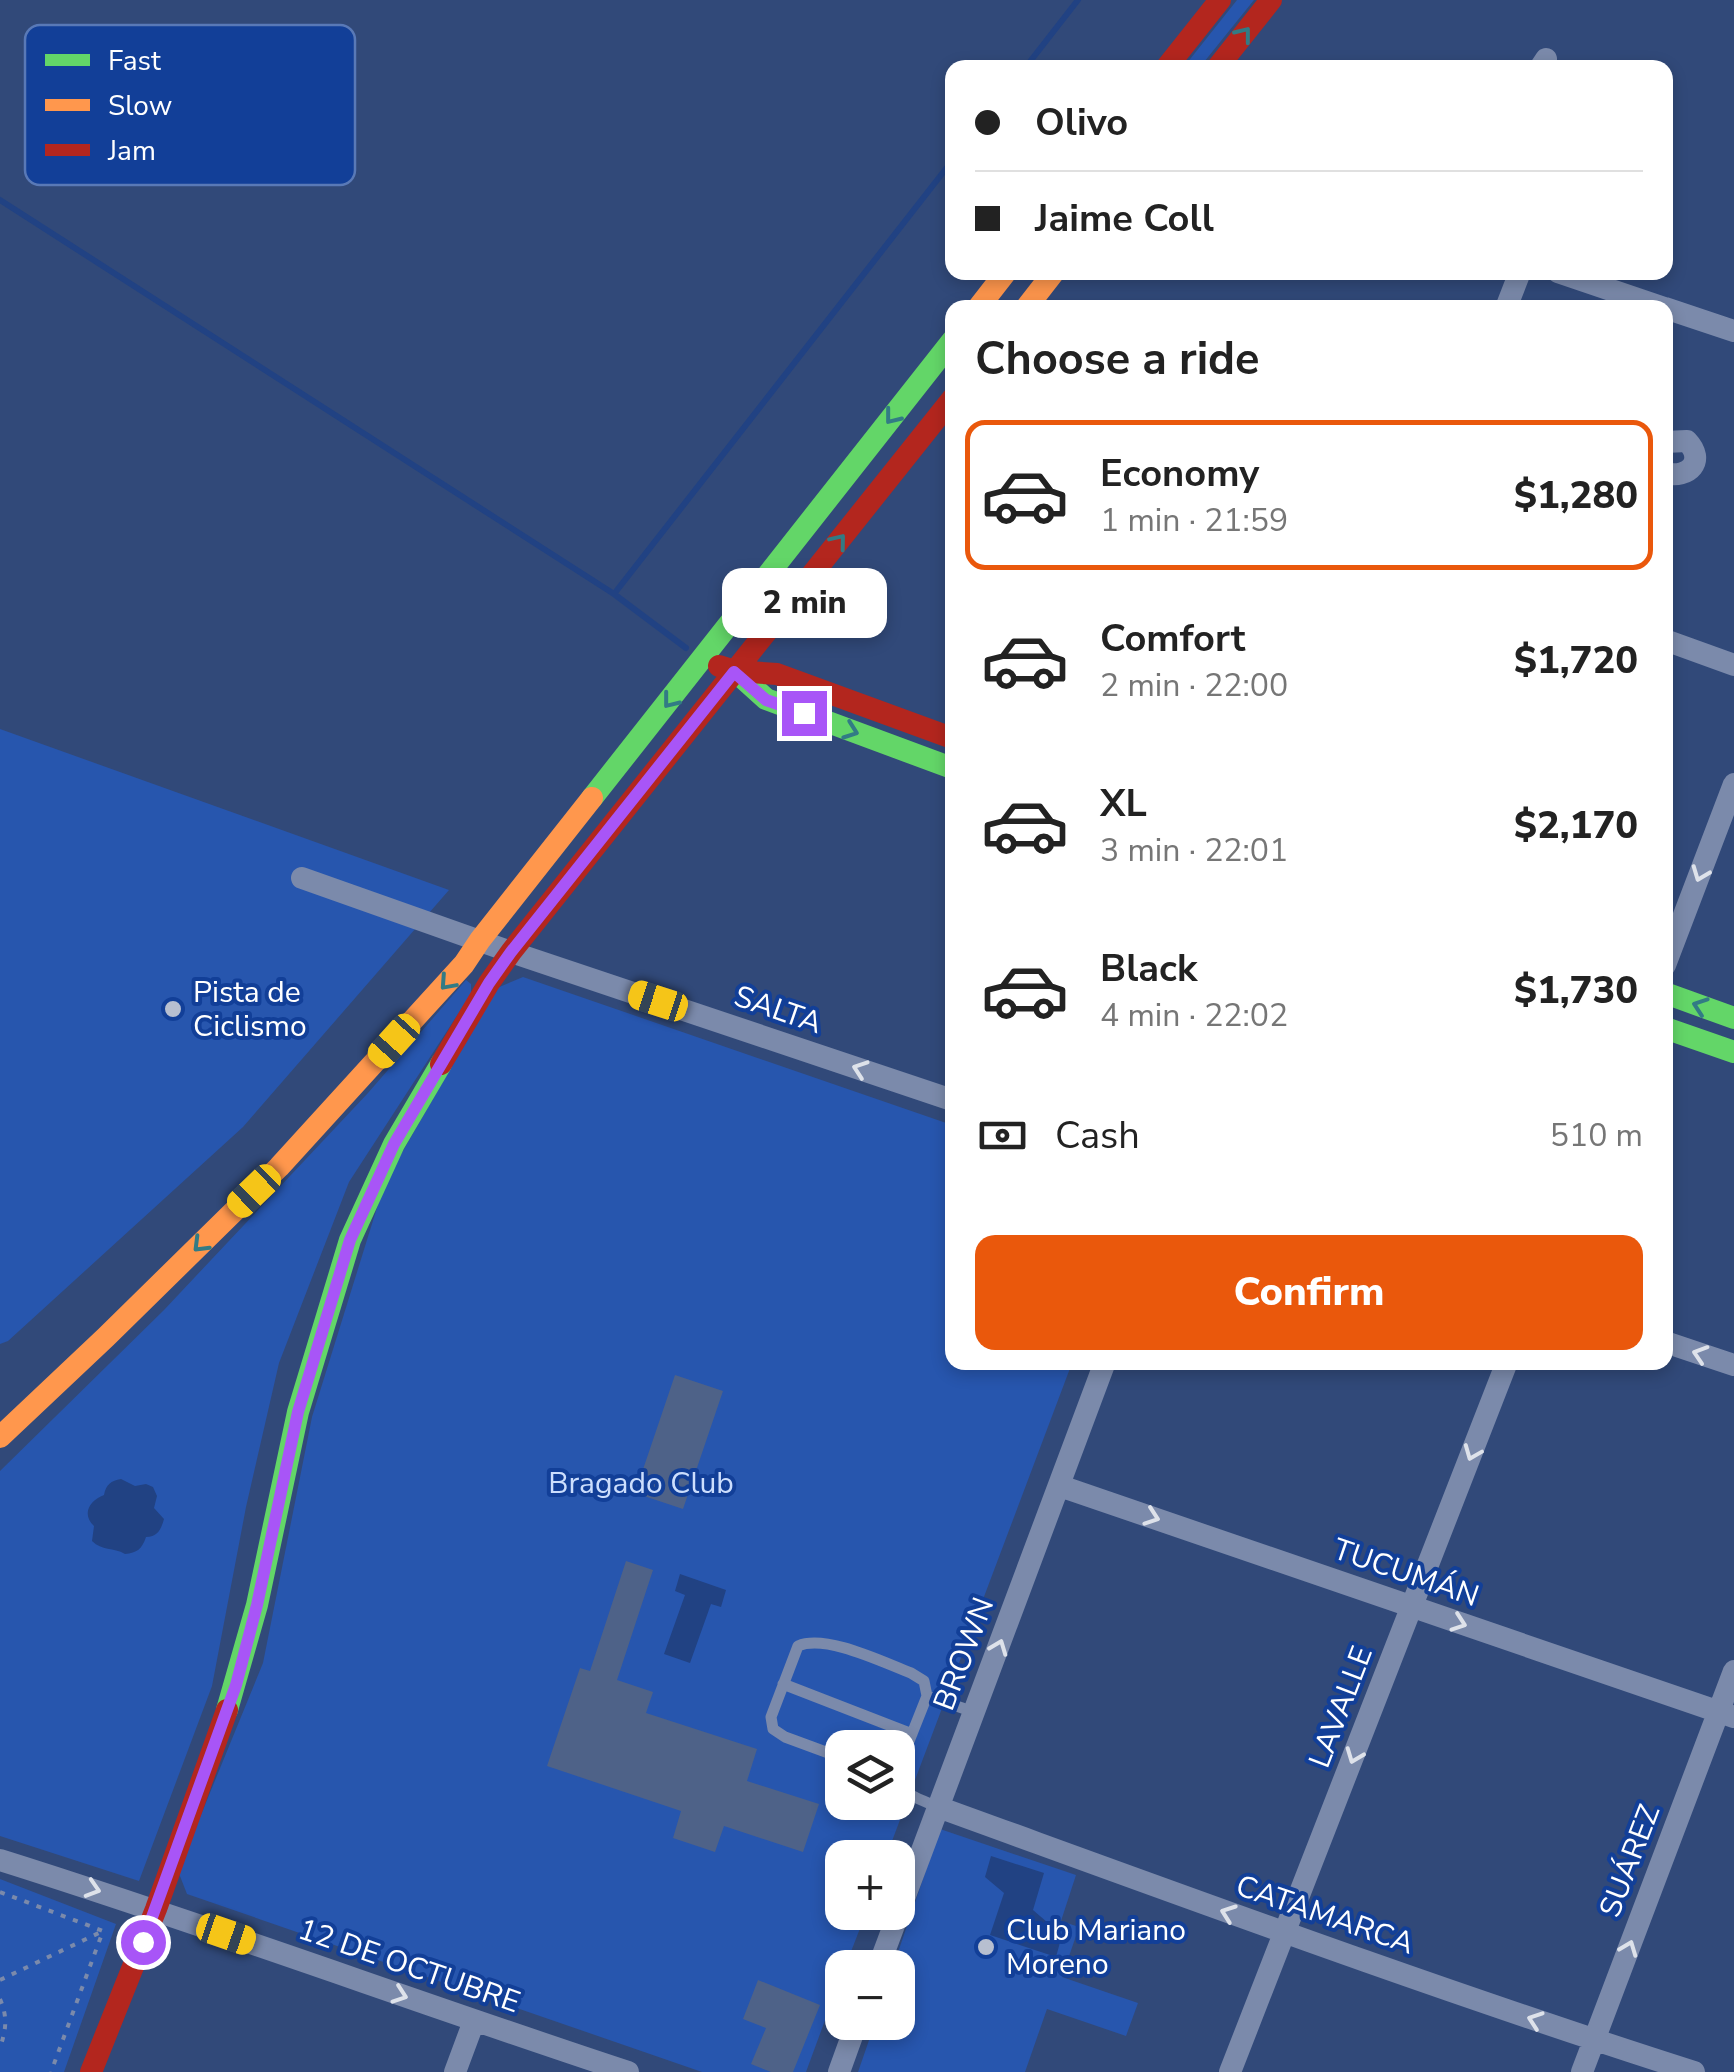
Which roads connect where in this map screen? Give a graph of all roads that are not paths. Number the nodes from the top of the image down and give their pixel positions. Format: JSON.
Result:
{"nodes":[{"id":1,"x":1220,"y":0,"type":"edge"},
{"id":2,"x":1271,"y":0,"type":"edge"},
{"id":3,"x":1172,"y":60,"type":"edge"},
{"id":4,"x":1223,"y":60,"type":"edge"},
{"id":5,"x":1000,"y":280,"type":"edge"},
{"id":6,"x":1048,"y":280,"type":"edge"},
{"id":7,"x":1582,"y":280,"type":"edge"},
{"id":8,"x":984,"y":300,"type":"edge"},
{"id":9,"x":1032,"y":300,"type":"edge"},
{"id":10,"x":1640,"y":300,"type":"edge"},
{"id":11,"x":1673,"y":311,"type":"edge"},
{"id":12,"x":1734,"y":330,"type":"edge"},
{"id":13,"x":945,"y":350,"type":"edge"},
{"id":14,"x":945,"y":408,"type":"edge"},
{"id":15,"x":1673,"y":441,"type":"edge"},
{"id":16,"x":1673,"y":475,"type":"edge"},
{"id":17,"x":1673,"y":643,"type":"edge"},
{"id":18,"x":703,"y":660,"type":"junction"},
{"id":19,"x":1734,"y":666,"type":"edge"},
{"id":20,"x":734,"y":672,"type":"junction"},
{"id":21,"x":945,"y":735,"type":"edge"},
{"id":22,"x":945,"y":765,"type":"edge"},
{"id":23,"x":1734,"y":784,"type":"edge"},
{"id":24,"x":302,"y":878,"type":"dead end"},
{"id":25,"x":480,"y":940,"type":"junction"},
{"id":26,"x":1673,"y":943,"type":"edge"},
{"id":27,"x":511,"y":952,"type":"junction"},
{"id":28,"x":1673,"y":997,"type":"edge"},
{"id":29,"x":1734,"y":1018,"type":"edge"},
{"id":30,"x":1673,"y":1031,"type":"edge"},
{"id":31,"x":1734,"y":1052,"type":"edge"},
{"id":32,"x":945,"y":1098,"type":"edge"},
{"id":33,"x":1673,"y":1345,"type":"edge"},
{"id":34,"x":1734,"y":1365,"type":"edge"},
{"id":35,"x":1102,"y":1370,"type":"edge"},
{"id":36,"x":1504,"y":1370,"type":"edge"},
{"id":37,"x":0,"y":1437,"type":"edge"},
{"id":38,"x":1060,"y":1486,"type":"junction"},
{"id":39,"x":1411,"y":1606,"type":"junction"},
{"id":40,"x":1734,"y":1671,"type":"edge"},
{"id":41,"x":783,"y":1684,"type":"junction"},
{"id":42,"x":927,"y":1696,"type":"junction"},
{"id":43,"x":974,"y":1712,"type":"junction"},
{"id":44,"x":1727,"y":1714,"type":"edge"},
{"id":45,"x":902,"y":1730,"type":"edge"},
{"id":46,"x":914,"y":1730,"type":"edge"},
{"id":47,"x":825,"y":1752,"type":"edge"},
{"id":48,"x":915,"y":1796,"type":"edge"},
{"id":49,"x":938,"y":1806,"type":"junction"},
{"id":50,"x":0,"y":1860,"type":"edge"},
{"id":51,"x":156,"y":1909,"type":"junction"},
{"id":52,"x":1286,"y":1934,"type":"junction"},
{"id":53,"x":885,"y":1950,"type":"edge"},
{"id":54,"x":474,"y":2021,"type":"junction"},
{"id":55,"x":851,"y":2040,"type":"edge"},
{"id":56,"x":1594,"y":2040,"type":"junction"},
{"id":57,"x":91,"y":2072,"type":"edge"},
{"id":58,"x":455,"y":2072,"type":"edge"},
{"id":59,"x":628,"y":2072,"type":"edge"},
{"id":60,"x":839,"y":2072,"type":"edge"},
{"id":61,"x":1230,"y":2072,"type":"edge"},
{"id":62,"x":1582,"y":2072,"type":"edge"},
{"id":63,"x":1694,"y":2072,"type":"edge"}],
"edges":[{"from":1,"to":3,"type":"main road"},
{"from":4,"to":2,"type":"main road","one_way":true},
{"from":5,"to":8,"type":"main road"},
{"from":6,"to":9,"type":"main road"},
{"from":7,"to":10,"type":"street"},
{"from":11,"to":12,"type":"street"},
{"from":13,"to":18,"type":"main road","one_way":true},
{"from":20,"to":14,"type":"main road","one_way":true},
{"from":15,"to":16,"type":"street"},
{"from":17,"to":19,"type":"street"},
{"from":18,"to":20,"type":"main road"},
{"from":18,"to":25,"type":"main road","one_way":true},
{"from":20,"to":21,"type":"main road"},
{"from":20,"to":22,"type":"main road","one_way":true},
{"from":20,"to":27,"type":"main road"},
{"from":23,"to":26,"type":"street","one_way":true},
{"from":24,"to":25,"type":"street","name":"SALTA"},
{"from":25,"to":27,"type":"street","name":"SALTA"},
{"from":25,"to":37,"type":"main road","one_way":true},
{"from":32,"to":27,"type":"street","name":"SALTA","one_way":true},
{"from":27,"to":51,"type":"main road"},
{"from":29,"to":28,"type":"main road","one_way":true},
{"from":30,"to":31,"type":"main road"},
{"from":34,"to":33,"type":"street","one_way":true},
{"from":35,"to":38,"type":"street","name":"BROWN"},
{"from":36,"to":39,"type":"street","name":"LAVALLE","one_way":true},
{"from":38,"to":39,"type":"street","name":"TUCUMÁN","one_way":true},
{"from":43,"to":38,"type":"street","name":"BROWN","one_way":true},
{"from":39,"to":44,"type":"street","name":"TUCUMÁN","one_way":true},
{"from":39,"to":52,"type":"street","name":"LAVALLE","one_way":true},
{"from":40,"to":44,"type":"street","name":"SUÁREZ"},
{"from":41,"to":42,"type":"lane"},
{"from":41,"to":45,"type":"lane"},
{"from":41,"to":47,"type":"lane"},
{"from":42,"to":43,"type":"lane"},
{"from":42,"to":46,"type":"lane"},
{"from":43,"to":49,"type":"street","name":"BROWN"},
{"from":56,"to":44,"type":"street","name":"SUÁREZ","one_way":true},
{"from":48,"to":49,"type":"lane"},
{"from":52,"to":49,"type":"street","name":"CATAMARCA","one_way":true},
{"from":49,"to":53,"type":"street","name":"BROWN"},
{"from":50,"to":51,"type":"street","name":"12 DE OCTUBRE","one_way":true},
{"from":51,"to":54,"type":"street","name":"12 DE OCTUBRE","one_way":true},
{"from":51,"to":57,"type":"main road"},
{"from":56,"to":52,"type":"street","name":"CATAMARCA","one_way":true},
{"from":52,"to":61,"type":"street","name":"LAVALLE"},
{"from":54,"to":58,"type":"street"},
{"from":54,"to":59,"type":"street","name":"12 DE OCTUBRE"},
{"from":55,"to":60,"type":"street"},
{"from":56,"to":62,"type":"street","name":"SUÁREZ"},
{"from":56,"to":63,"type":"street","name":"CATAMARCA"}]}
